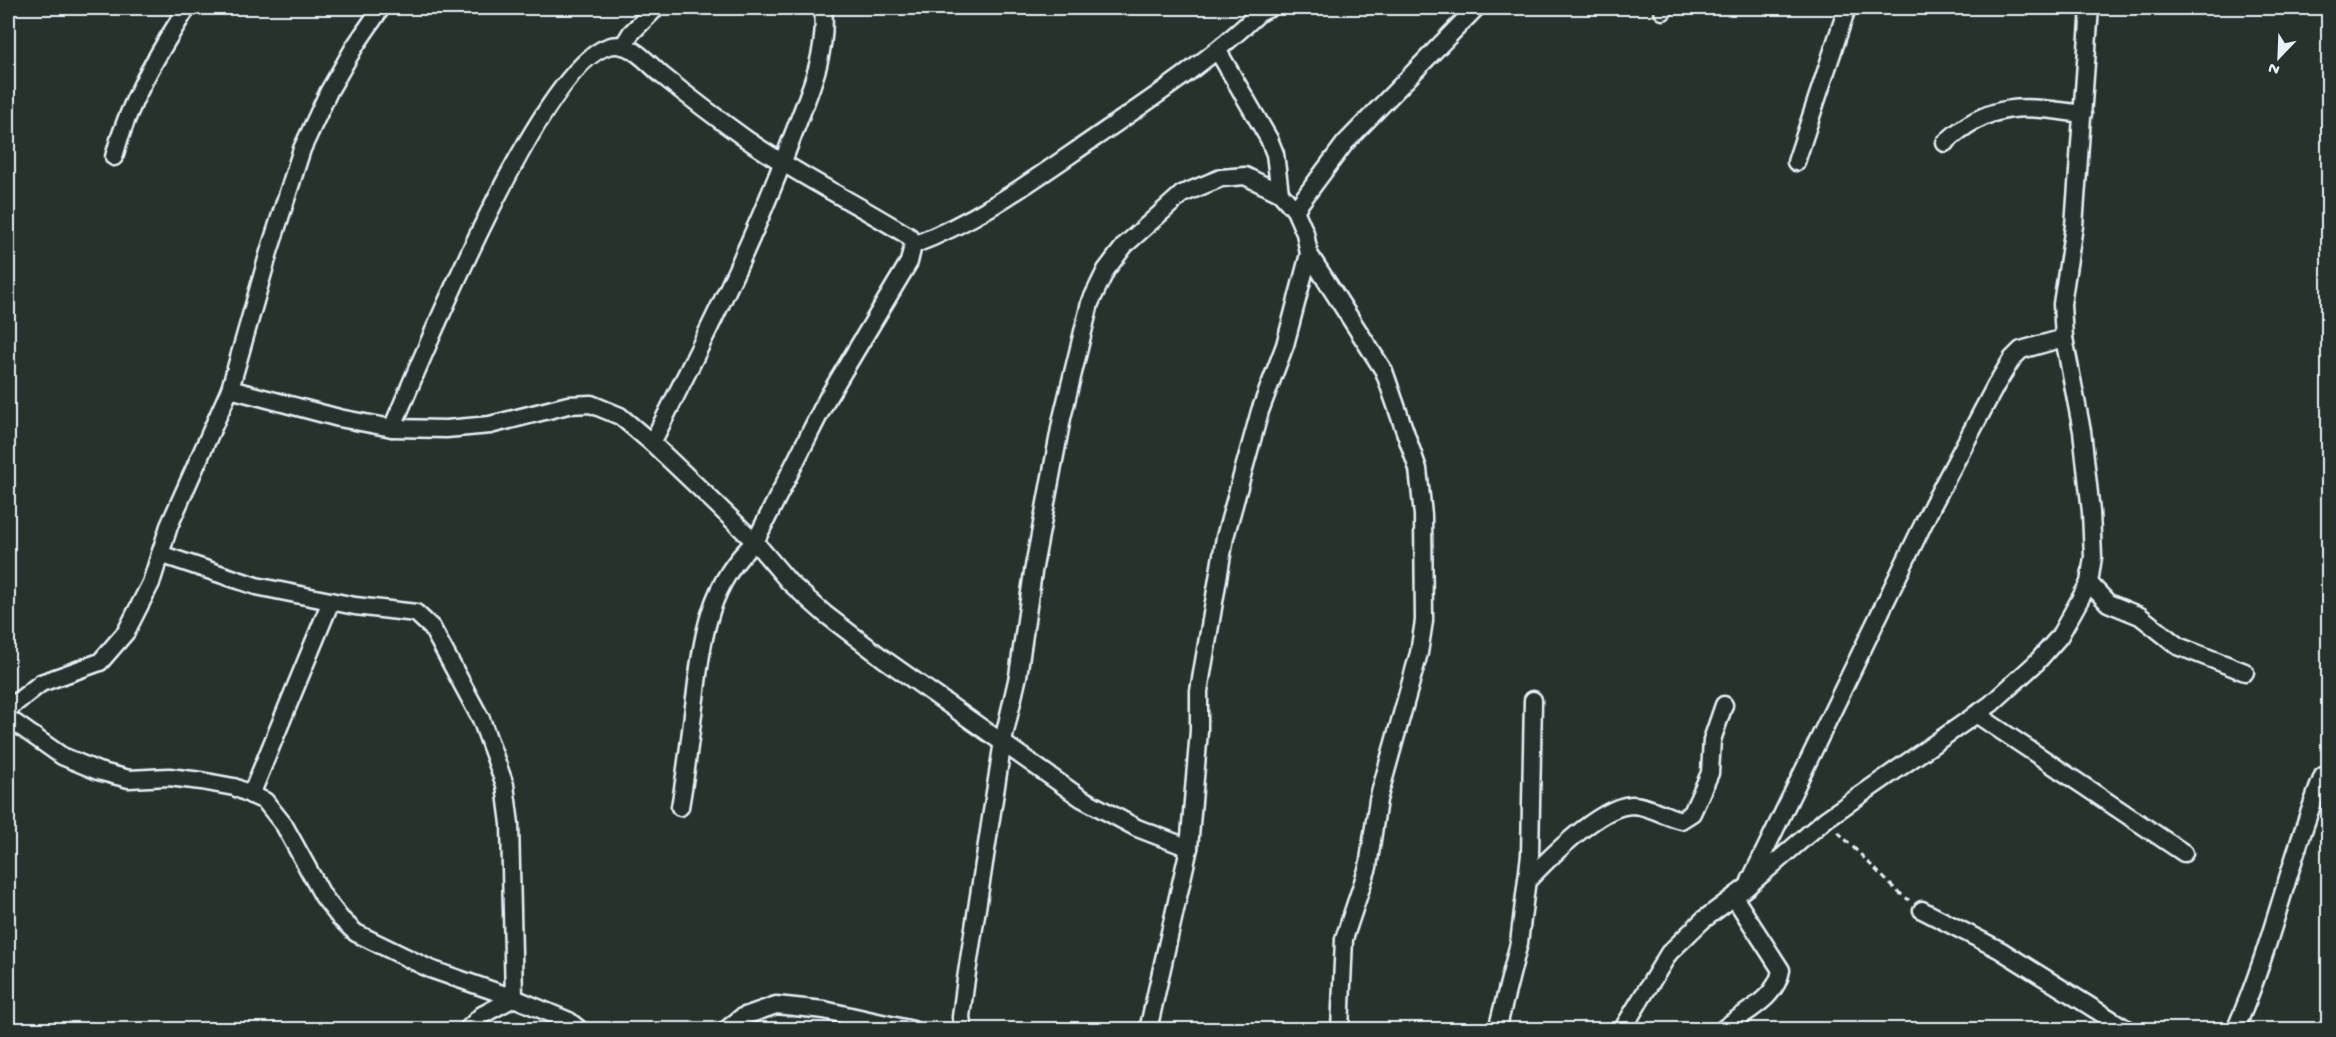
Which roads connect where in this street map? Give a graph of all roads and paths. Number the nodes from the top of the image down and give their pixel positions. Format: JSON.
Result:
{"nodes":[{"id":1,"x":187,"y":8,"type":"edge"},
{"id":2,"x":381,"y":8,"type":"edge"},
{"id":3,"x":656,"y":8,"type":"edge"},
{"id":4,"x":823,"y":8,"type":"edge"},
{"id":5,"x":1270,"y":8,"type":"edge"},
{"id":6,"x":1476,"y":8,"type":"edge"},
{"id":7,"x":1847,"y":8,"type":"edge"},
{"id":8,"x":2090,"y":8,"type":"edge"},
{"id":9,"x":623,"y":46,"type":"junction"},
{"id":10,"x":1218,"y":51,"type":"junction"},
{"id":11,"x":2083,"y":114,"type":"junction"},
{"id":12,"x":1946,"y":143,"type":"dead end"},
{"id":13,"x":114,"y":157,"type":"dead end"},
{"id":14,"x":1796,"y":162,"type":"dead end"},
{"id":15,"x":783,"y":164,"type":"junction"},
{"id":16,"x":1280,"y":193,"type":"junction"},
{"id":17,"x":1295,"y":210,"type":"junction"},
{"id":18,"x":913,"y":245,"type":"junction"},
{"id":19,"x":1309,"y":254,"type":"junction"},
{"id":20,"x":2064,"y":338,"type":"junction"},
{"id":21,"x":230,"y":389,"type":"junction"},
{"id":22,"x":392,"y":428,"type":"junction"},
{"id":23,"x":652,"y":443,"type":"junction"},
{"id":24,"x":755,"y":542,"type":"junction"},
{"id":25,"x":160,"y":554,"type":"junction"},
{"id":26,"x":2089,"y":584,"type":"junction"},
{"id":27,"x":331,"y":601,"type":"junction"},
{"id":28,"x":2245,"y":672,"type":"dead end"},
{"id":29,"x":1533,"y":700,"type":"dead end"},
{"id":30,"x":1725,"y":705,"type":"dead end"},
{"id":31,"x":8,"y":710,"type":"edge"},
{"id":32,"x":1976,"y":714,"type":"junction"},
{"id":33,"x":8,"y":718,"type":"edge"},
{"id":34,"x":1004,"y":741,"type":"junction"},
{"id":35,"x":2323,"y":776,"type":"dead end"},
{"id":36,"x":251,"y":795,"type":"junction"},
{"id":37,"x":680,"y":807,"type":"dead end"},
{"id":38,"x":1826,"y":819,"type":"junction"},
{"id":39,"x":1189,"y":848,"type":"junction"},
{"id":40,"x":2184,"y":853,"type":"dead end"},
{"id":41,"x":1527,"y":881,"type":"junction"},
{"id":42,"x":1740,"y":892,"type":"junction"},
{"id":43,"x":1922,"y":910,"type":"joint"},
{"id":44,"x":514,"y":998,"type":"junction"},
{"id":45,"x":468,"y":1029,"type":"edge"},
{"id":46,"x":580,"y":1029,"type":"edge"},
{"id":47,"x":726,"y":1029,"type":"edge"},
{"id":48,"x":913,"y":1029,"type":"edge"},
{"id":49,"x":963,"y":1029,"type":"edge"},
{"id":50,"x":1148,"y":1029,"type":"edge"},
{"id":51,"x":1340,"y":1029,"type":"edge"},
{"id":52,"x":1497,"y":1029,"type":"edge"},
{"id":53,"x":1622,"y":1029,"type":"edge"},
{"id":54,"x":1722,"y":1029,"type":"edge"},
{"id":55,"x":2128,"y":1029,"type":"edge"},
{"id":56,"x":2235,"y":1029,"type":"edge"}],
"edges":[{"from":1,"to":13,"type":"street"},
{"from":2,"to":21,"type":"street"},
{"from":3,"to":9,"type":"street"},
{"from":4,"to":15,"type":"street"},
{"from":5,"to":10,"type":"street"},
{"from":6,"to":17,"type":"street"},
{"from":7,"to":14,"type":"street"},
{"from":8,"to":11,"type":"street"},
{"from":9,"to":15,"type":"street"},
{"from":9,"to":22,"type":"street"},
{"from":10,"to":16,"type":"street"},
{"from":10,"to":18,"type":"street"},
{"from":11,"to":12,"type":"street"},
{"from":11,"to":20,"type":"street"},
{"from":15,"to":18,"type":"street"},
{"from":15,"to":23,"type":"street"},
{"from":16,"to":17,"type":"street"},
{"from":16,"to":34,"type":"street"},
{"from":17,"to":19,"type":"street"},
{"from":18,"to":24,"type":"street"},
{"from":19,"to":39,"type":"street"},
{"from":19,"to":51,"type":"street"},
{"from":20,"to":26,"type":"street"},
{"from":20,"to":42,"type":"street"},
{"from":21,"to":22,"type":"street"},
{"from":21,"to":25,"type":"street"},
{"from":22,"to":23,"type":"street"},
{"from":23,"to":24,"type":"street"},
{"from":24,"to":34,"type":"street"},
{"from":24,"to":37,"type":"street"},
{"from":25,"to":27,"type":"street"},
{"from":25,"to":31,"type":"street"},
{"from":26,"to":28,"type":"street"},
{"from":26,"to":32,"type":"street"},
{"from":27,"to":36,"type":"street"},
{"from":27,"to":44,"type":"street"},
{"from":29,"to":41,"type":"street"},
{"from":30,"to":41,"type":"street"},
{"from":32,"to":38,"type":"street"},
{"from":32,"to":40,"type":"street"},
{"from":33,"to":36,"type":"street"},
{"from":34,"to":39,"type":"street"},
{"from":34,"to":49,"type":"street"},
{"from":35,"to":56,"type":"street"},
{"from":36,"to":44,"type":"street"},
{"from":38,"to":42,"type":"street"},
{"from":38,"to":43,"type":"path"},
{"from":39,"to":50,"type":"street"},
{"from":41,"to":52,"type":"street"},
{"from":42,"to":53,"type":"street"},
{"from":42,"to":54,"type":"street"},
{"from":43,"to":55,"type":"street"},
{"from":44,"to":45,"type":"street"},
{"from":44,"to":46,"type":"street"},
{"from":47,"to":48,"type":"street"}]}
